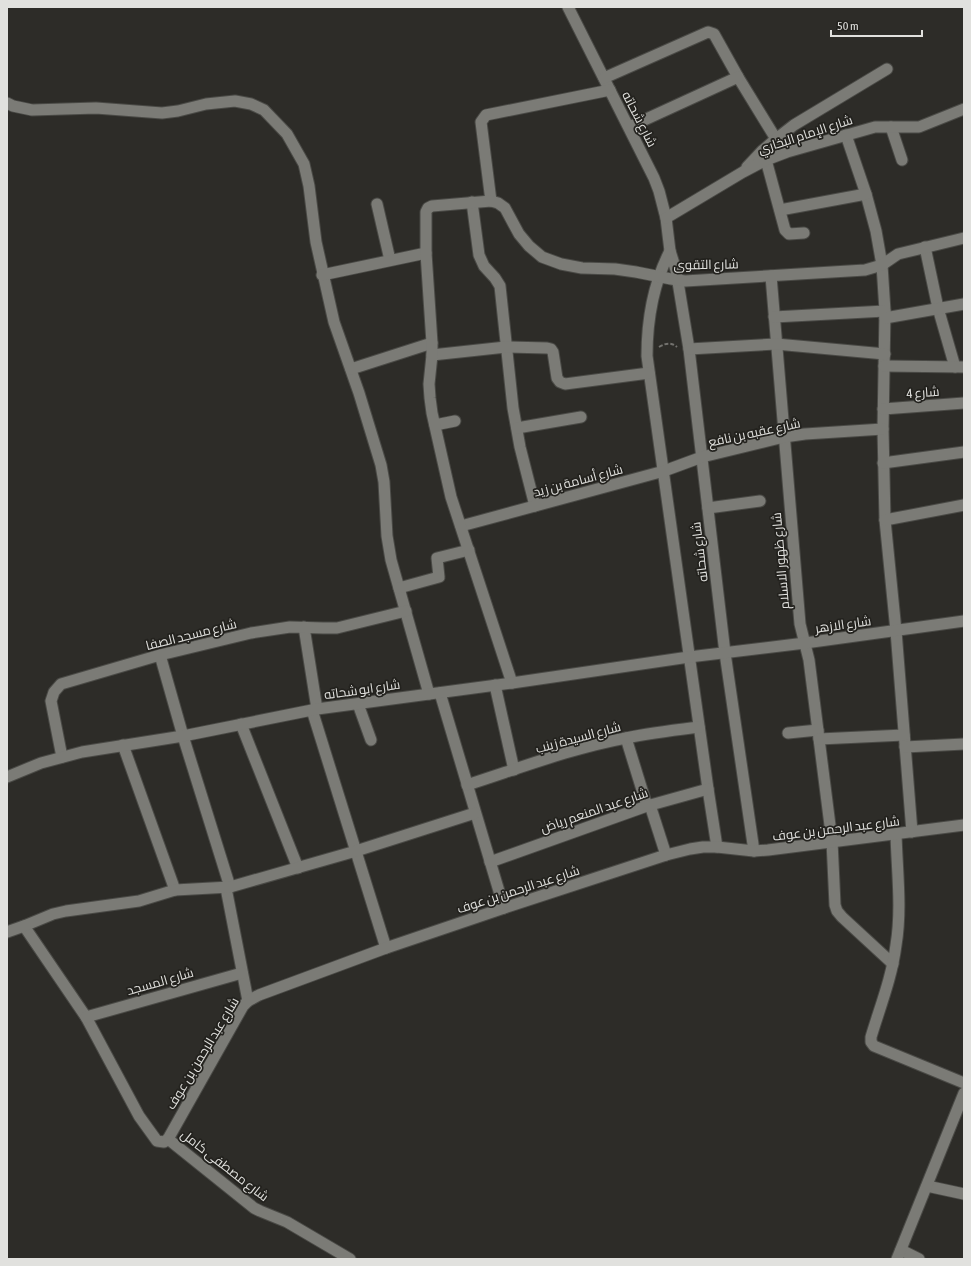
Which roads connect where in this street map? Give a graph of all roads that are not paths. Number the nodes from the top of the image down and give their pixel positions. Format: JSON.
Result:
{"nodes":[{"id":1,"x":568,"y":7,"type":"edge"},
{"id":2,"x":887,"y":69,"type":"dead end"},
{"id":3,"x":738,"y":77,"type":"junction"},
{"id":4,"x":604,"y":78,"type":"junction"},
{"id":5,"x":610,"y":90,"type":"junction"},
{"id":6,"x":7,"y":103,"type":"edge"},
{"id":7,"x":964,"y":110,"type":"edge"},
{"id":8,"x":629,"y":127,"type":"junction"},
{"id":9,"x":891,"y":127,"type":"junction"},
{"id":10,"x":846,"y":136,"type":"junction"},
{"id":11,"x":776,"y":138,"type":"junction"},
{"id":12,"x":766,"y":160,"type":"junction"},
{"id":13,"x":902,"y":160,"type":"dead end"},
{"id":14,"x":742,"y":172,"type":"junction"},
{"id":15,"x":866,"y":194,"type":"junction"},
{"id":16,"x":491,"y":201,"type":"junction"},
{"id":17,"x":472,"y":202,"type":"junction"},
{"id":18,"x":377,"y":204,"type":"dead end"},
{"id":19,"x":780,"y":210,"type":"junction"},
{"id":20,"x":666,"y":218,"type":"junction"},
{"id":21,"x":804,"y":233,"type":"dead end"},
{"id":22,"x":964,"y":238,"type":"edge"},
{"id":23,"x":925,"y":247,"type":"junction"},
{"id":24,"x":670,"y":251,"type":"junction"},
{"id":25,"x":426,"y":253,"type":"junction"},
{"id":26,"x":390,"y":260,"type":"junction"},
{"id":27,"x":882,"y":265,"type":"junction"},
{"id":28,"x":322,"y":274,"type":"junction"},
{"id":29,"x":659,"y":276,"type":"junction"},
{"id":30,"x":771,"y":276,"type":"junction"},
{"id":31,"x":678,"y":280,"type":"junction"},
{"id":32,"x":964,"y":304,"type":"edge"},
{"id":33,"x":938,"y":308,"type":"junction"},
{"id":34,"x":885,"y":315,"type":"junction"},
{"id":35,"x":774,"y":317,"type":"junction"},
{"id":36,"x":432,"y":343,"type":"junction"},
{"id":37,"x":776,"y":344,"type":"junction"},
{"id":38,"x":506,"y":347,"type":"junction"},
{"id":39,"x":689,"y":349,"type":"junction"},
{"id":40,"x":884,"y":354,"type":"junction"},
{"id":41,"x":432,"y":355,"type":"junction"},
{"id":42,"x":884,"y":366,"type":"junction"},
{"id":43,"x":960,"y":367,"type":"edge"},
{"id":44,"x":351,"y":368,"type":"junction"},
{"id":45,"x":649,"y":372,"type":"junction"},
{"id":46,"x":964,"y":403,"type":"edge"},
{"id":47,"x":883,"y":409,"type":"junction"},
{"id":48,"x":581,"y":417,"type":"dead end"},
{"id":49,"x":455,"y":421,"type":"dead end"},
{"id":50,"x":435,"y":425,"type":"junction"},
{"id":51,"x":517,"y":428,"type":"junction"},
{"id":52,"x":883,"y":429,"type":"junction"},
{"id":53,"x":784,"y":437,"type":"junction"},
{"id":54,"x":964,"y":452,"type":"edge"},
{"id":55,"x":702,"y":457,"type":"junction"},
{"id":56,"x":883,"y":463,"type":"junction"},
{"id":57,"x":664,"y":471,"type":"junction"},
{"id":58,"x":760,"y":501,"type":"dead end"},
{"id":59,"x":964,"y":505,"type":"edge"},
{"id":60,"x":536,"y":506,"type":"junction"},
{"id":61,"x":708,"y":508,"type":"junction"},
{"id":62,"x":885,"y":520,"type":"junction"},
{"id":63,"x":461,"y":526,"type":"junction"},
{"id":64,"x":469,"y":550,"type":"junction"},
{"id":65,"x":399,"y":588,"type":"junction"},
{"id":66,"x":406,"y":611,"type":"junction"},
{"id":67,"x":964,"y":621,"type":"edge"},
{"id":68,"x":304,"y":627,"type":"junction"},
{"id":69,"x":896,"y":631,"type":"junction"},
{"id":70,"x":805,"y":643,"type":"junction"},
{"id":71,"x":725,"y":653,"type":"junction"},
{"id":72,"x":160,"y":655,"type":"junction"},
{"id":73,"x":689,"y":657,"type":"junction"},
{"id":74,"x":512,"y":683,"type":"junction"},
{"id":75,"x":496,"y":685,"type":"junction"},
{"id":76,"x":435,"y":693,"type":"junction"},
{"id":77,"x":358,"y":704,"type":"junction"},
{"id":78,"x":314,"y":710,"type":"junction"},
{"id":79,"x":241,"y":724,"type":"junction"},
{"id":80,"x":699,"y":726,"type":"junction"},
{"id":81,"x":788,"y":733,"type":"dead end"},
{"id":82,"x":818,"y":734,"type":"junction"},
{"id":83,"x":904,"y":735,"type":"junction"},
{"id":84,"x":183,"y":736,"type":"junction"},
{"id":85,"x":626,"y":738,"type":"junction"},
{"id":86,"x":371,"y":740,"type":"dead end"},
{"id":87,"x":964,"y":744,"type":"edge"},
{"id":88,"x":123,"y":745,"type":"junction"},
{"id":89,"x":905,"y":747,"type":"junction"},
{"id":90,"x":62,"y":757,"type":"junction"},
{"id":91,"x":514,"y":770,"type":"junction"},
{"id":92,"x":7,"y":777,"type":"edge"},
{"id":93,"x":467,"y":785,"type":"junction"},
{"id":94,"x":708,"y":789,"type":"junction"},
{"id":95,"x":648,"y":806,"type":"junction"},
{"id":96,"x":475,"y":812,"type":"junction"},
{"id":97,"x":964,"y":825,"type":"edge"},
{"id":98,"x":912,"y":832,"type":"junction"},
{"id":99,"x":896,"y":834,"type":"junction"},
{"id":100,"x":832,"y":841,"type":"junction"},
{"id":101,"x":717,"y":848,"type":"junction"},
{"id":102,"x":356,"y":851,"type":"junction"},
{"id":103,"x":754,"y":851,"type":"junction"},
{"id":104,"x":666,"y":855,"type":"junction"},
{"id":105,"x":490,"y":862,"type":"junction"},
{"id":106,"x":298,"y":868,"type":"junction"},
{"id":107,"x":228,"y":887,"type":"junction"},
{"id":108,"x":175,"y":890,"type":"junction"},
{"id":109,"x":504,"y":908,"type":"junction"},
{"id":110,"x":24,"y":926,"type":"junction"},
{"id":111,"x":7,"y":932,"type":"edge"},
{"id":112,"x":386,"y":948,"type":"junction"},
{"id":113,"x":893,"y":964,"type":"junction"},
{"id":114,"x":242,"y":973,"type":"junction"},
{"id":115,"x":248,"y":1001,"type":"junction"},
{"id":116,"x":86,"y":1017,"type":"junction"},
{"id":117,"x":964,"y":1083,"type":"edge"},
{"id":118,"x":964,"y":1093,"type":"edge"},
{"id":119,"x":960,"y":1115,"type":"edge"},
{"id":120,"x":168,"y":1139,"type":"junction"},
{"id":121,"x":927,"y":1186,"type":"junction"},
{"id":122,"x":964,"y":1194,"type":"edge"},
{"id":123,"x":899,"y":1254,"type":"edge"},
{"id":124,"x":350,"y":1259,"type":"edge"},
{"id":125,"x":919,"y":1259,"type":"edge"}],
"edges":[{"from":1,"to":4,"type":"street","name":"شارع شحاته"},
{"from":2,"to":11,"type":"street"},
{"from":3,"to":4,"type":"street"},
{"from":3,"to":8,"type":"street"},
{"from":3,"to":11,"type":"street"},
{"from":4,"to":5,"type":"street","name":"شارع شحاته"},
{"from":5,"to":8,"type":"street","name":"شارع شحاته"},
{"from":5,"to":16,"type":"street"},
{"from":6,"to":28,"type":"street"},
{"from":7,"to":9,"type":"street","name":"شارع الإمام البخاري"},
{"from":8,"to":20,"type":"street","name":"شارع شحاته"},
{"from":9,"to":10,"type":"street","name":"شارع الإمام البخاري"},
{"from":9,"to":13,"type":"street"},
{"from":10,"to":12,"type":"street","name":"شارع الإمام البخاري"},
{"from":10,"to":15,"type":"street"},
{"from":11,"to":14,"type":"street"},
{"from":12,"to":14,"type":"street","name":"شارع الإمام البخاري"},
{"from":12,"to":19,"type":"street"},
{"from":14,"to":20,"type":"street","name":"شارع الإمام البخاري"},
{"from":15,"to":19,"type":"street"},
{"from":15,"to":27,"type":"street"},
{"from":16,"to":17,"type":"street"},
{"from":16,"to":29,"type":"street","name":"شارع التقوى"},
{"from":17,"to":25,"type":"street"},
{"from":17,"to":38,"type":"street"},
{"from":18,"to":26,"type":"street"},
{"from":19,"to":21,"type":"street"},
{"from":20,"to":24,"type":"street","name":"شارع شحاته"},
{"from":22,"to":23,"type":"street","name":"شارع التقوى"},
{"from":23,"to":27,"type":"street","name":"شارع التقوى"},
{"from":23,"to":33,"type":"street"},
{"from":24,"to":29,"type":"street","name":"شارع شحاته"},
{"from":24,"to":31,"type":"street","name":"شارع شحاته"},
{"from":25,"to":26,"type":"street"},
{"from":25,"to":36,"type":"street"},
{"from":26,"to":28,"type":"street"},
{"from":27,"to":30,"type":"street","name":"شارع التقوى"},
{"from":27,"to":34,"type":"street"},
{"from":28,"to":44,"type":"street"},
{"from":29,"to":31,"type":"street","name":"شارع التقوى"},
{"from":29,"to":45,"type":"street","name":"شارع شحاته"},
{"from":30,"to":31,"type":"street","name":"شارع التقوى"},
{"from":30,"to":35,"type":"street","name":"شارع ظهور الاسلام"},
{"from":31,"to":39,"type":"street","name":"شارع شحاته"},
{"from":32,"to":33,"type":"street"},
{"from":33,"to":34,"type":"street"},
{"from":33,"to":43,"type":"street"},
{"from":34,"to":35,"type":"street"},
{"from":34,"to":40,"type":"street"},
{"from":35,"to":37,"type":"street","name":"شارع ظهور الاسلام"},
{"from":36,"to":41,"type":"street"},
{"from":36,"to":44,"type":"street"},
{"from":37,"to":39,"type":"street"},
{"from":37,"to":40,"type":"street"},
{"from":37,"to":53,"type":"street","name":"شارع ظهور الاسلام"},
{"from":38,"to":41,"type":"street"},
{"from":38,"to":45,"type":"street"},
{"from":38,"to":51,"type":"street"},
{"from":39,"to":55,"type":"street","name":"شارع شحاته"},
{"from":40,"to":42,"type":"street"},
{"from":41,"to":50,"type":"street"},
{"from":42,"to":43,"type":"street"},
{"from":42,"to":47,"type":"street"},
{"from":44,"to":65,"type":"street"},
{"from":45,"to":57,"type":"street","name":"شارع شحاته"},
{"from":46,"to":47,"type":"street","name":"شارع 4"},
{"from":47,"to":52,"type":"street"},
{"from":48,"to":51,"type":"street"},
{"from":49,"to":50,"type":"street"},
{"from":50,"to":63,"type":"street"},
{"from":51,"to":60,"type":"street"},
{"from":52,"to":53,"type":"street","name":"شارع عقبه بن نافع"},
{"from":52,"to":56,"type":"street"},
{"from":53,"to":55,"type":"street","name":"شارع عقبه بن نافع"},
{"from":53,"to":70,"type":"street","name":"شارع ظهور الاسلام"},
{"from":54,"to":56,"type":"street"},
{"from":55,"to":57,"type":"street","name":"شارع أسامة بن زيد"},
{"from":55,"to":61,"type":"street","name":"شارع شحاته"},
{"from":56,"to":62,"type":"street"},
{"from":57,"to":60,"type":"street","name":"شارع أسامة بن زيد"},
{"from":57,"to":73,"type":"street","name":"شارع شحاته"},
{"from":58,"to":61,"type":"street"},
{"from":59,"to":62,"type":"street"},
{"from":60,"to":63,"type":"street","name":"شارع أسامة بن زيد"},
{"from":61,"to":71,"type":"street","name":"شارع شحاته"},
{"from":62,"to":69,"type":"street"},
{"from":63,"to":64,"type":"street"},
{"from":64,"to":65,"type":"street"},
{"from":64,"to":74,"type":"street"},
{"from":65,"to":66,"type":"street"},
{"from":66,"to":68,"type":"street","name":"شارع مسجد الصفا"},
{"from":66,"to":76,"type":"street"},
{"from":67,"to":69,"type":"street","name":"شارع الازهر"},
{"from":68,"to":72,"type":"street","name":"شارع مسجد الصفا"},
{"from":68,"to":78,"type":"street"},
{"from":69,"to":70,"type":"street","name":"شارع الازهر"},
{"from":69,"to":83,"type":"street"},
{"from":70,"to":71,"type":"street","name":"شارع الازهر"},
{"from":70,"to":82,"type":"street","name":"شارع ظهور الاسلام"},
{"from":71,"to":73,"type":"street","name":"شارع ابو شحاته"},
{"from":71,"to":103,"type":"street","name":"شارع شحاته"},
{"from":72,"to":84,"type":"street"},
{"from":72,"to":90,"type":"street","name":"شارع مسجد الصفا"},
{"from":73,"to":74,"type":"street","name":"شارع ابو شحاته"},
{"from":73,"to":80,"type":"street","name":"شارع شحاته"},
{"from":74,"to":75,"type":"street","name":"شارع ابو شحاته"},
{"from":75,"to":76,"type":"street","name":"شارع ابو شحاته"},
{"from":75,"to":91,"type":"street"},
{"from":76,"to":77,"type":"street","name":"شارع ابو شحاته"},
{"from":76,"to":93,"type":"street"},
{"from":77,"to":78,"type":"street","name":"شارع ابو شحاته"},
{"from":77,"to":86,"type":"street"},
{"from":78,"to":79,"type":"street","name":"شارع ابو شحاته"},
{"from":78,"to":102,"type":"street"},
{"from":79,"to":84,"type":"street","name":"شارع ابو شحاته"},
{"from":79,"to":106,"type":"street"},
{"from":80,"to":85,"type":"street","name":"شارع السيدة زينب"},
{"from":80,"to":94,"type":"street","name":"شارع شحاته"},
{"from":81,"to":82,"type":"street"},
{"from":82,"to":83,"type":"street"},
{"from":82,"to":100,"type":"street","name":"شارع ظهور الاسلام"},
{"from":83,"to":89,"type":"street"},
{"from":84,"to":88,"type":"street","name":"شارع ابو شحاته"},
{"from":84,"to":107,"type":"street"},
{"from":85,"to":91,"type":"street","name":"شارع السيدة زينب"},
{"from":85,"to":95,"type":"street"},
{"from":87,"to":89,"type":"street"},
{"from":88,"to":90,"type":"street","name":"شارع ابو شحاته"},
{"from":88,"to":108,"type":"street"},
{"from":89,"to":98,"type":"street"},
{"from":90,"to":92,"type":"street","name":"شارع ابو شحاته"},
{"from":91,"to":93,"type":"street","name":"شارع السيدة زينب"},
{"from":93,"to":96,"type":"street"},
{"from":94,"to":95,"type":"street","name":"شارع عبد المنعم رياض"},
{"from":94,"to":101,"type":"street","name":"شارع شحاته"},
{"from":95,"to":104,"type":"street"},
{"from":95,"to":105,"type":"street","name":"شارع عبد المنعم رياض"},
{"from":96,"to":102,"type":"street"},
{"from":96,"to":105,"type":"street"},
{"from":97,"to":98,"type":"street","name":"شارع عبد الرحمن بن عوف"},
{"from":98,"to":99,"type":"street","name":"شارع عبد الرحمن بن عوف"},
{"from":99,"to":100,"type":"street","name":"شارع عبد الرحمن بن عوف"},
{"from":99,"to":113,"type":"street"},
{"from":100,"to":103,"type":"street","name":"شارع عبد الرحمن بن عوف"},
{"from":100,"to":113,"type":"street","name":"شارع ظهور الاسلام"},
{"from":101,"to":103,"type":"street","name":"شارع عبد الرحمن بن عوف"},
{"from":101,"to":104,"type":"street","name":"شارع عبد الرحمن بن عوف"},
{"from":102,"to":106,"type":"street"},
{"from":102,"to":112,"type":"street"},
{"from":104,"to":109,"type":"street","name":"شارع عبد الرحمن بن عوف"},
{"from":105,"to":109,"type":"street"},
{"from":106,"to":107,"type":"street"},
{"from":107,"to":108,"type":"street"},
{"from":107,"to":114,"type":"street"},
{"from":108,"to":110,"type":"street"},
{"from":109,"to":112,"type":"street","name":"شارع عبد الرحمن بن عوف"},
{"from":110,"to":111,"type":"street"},
{"from":110,"to":116,"type":"street"},
{"from":112,"to":115,"type":"street","name":"شارع عبد الرحمن بن عوف"},
{"from":113,"to":117,"type":"street"},
{"from":114,"to":115,"type":"street"},
{"from":114,"to":116,"type":"street","name":"شارع المسجد"},
{"from":115,"to":120,"type":"street","name":"شارع عبد الرحمن بن عوف"},
{"from":116,"to":120,"type":"street"},
{"from":118,"to":119,"type":"street"},
{"from":119,"to":121,"type":"street"},
{"from":120,"to":124,"type":"street","name":"شارع مصطفى كامل"},
{"from":121,"to":122,"type":"street"},
{"from":121,"to":123,"type":"street"},
{"from":123,"to":125,"type":"street"}]}
